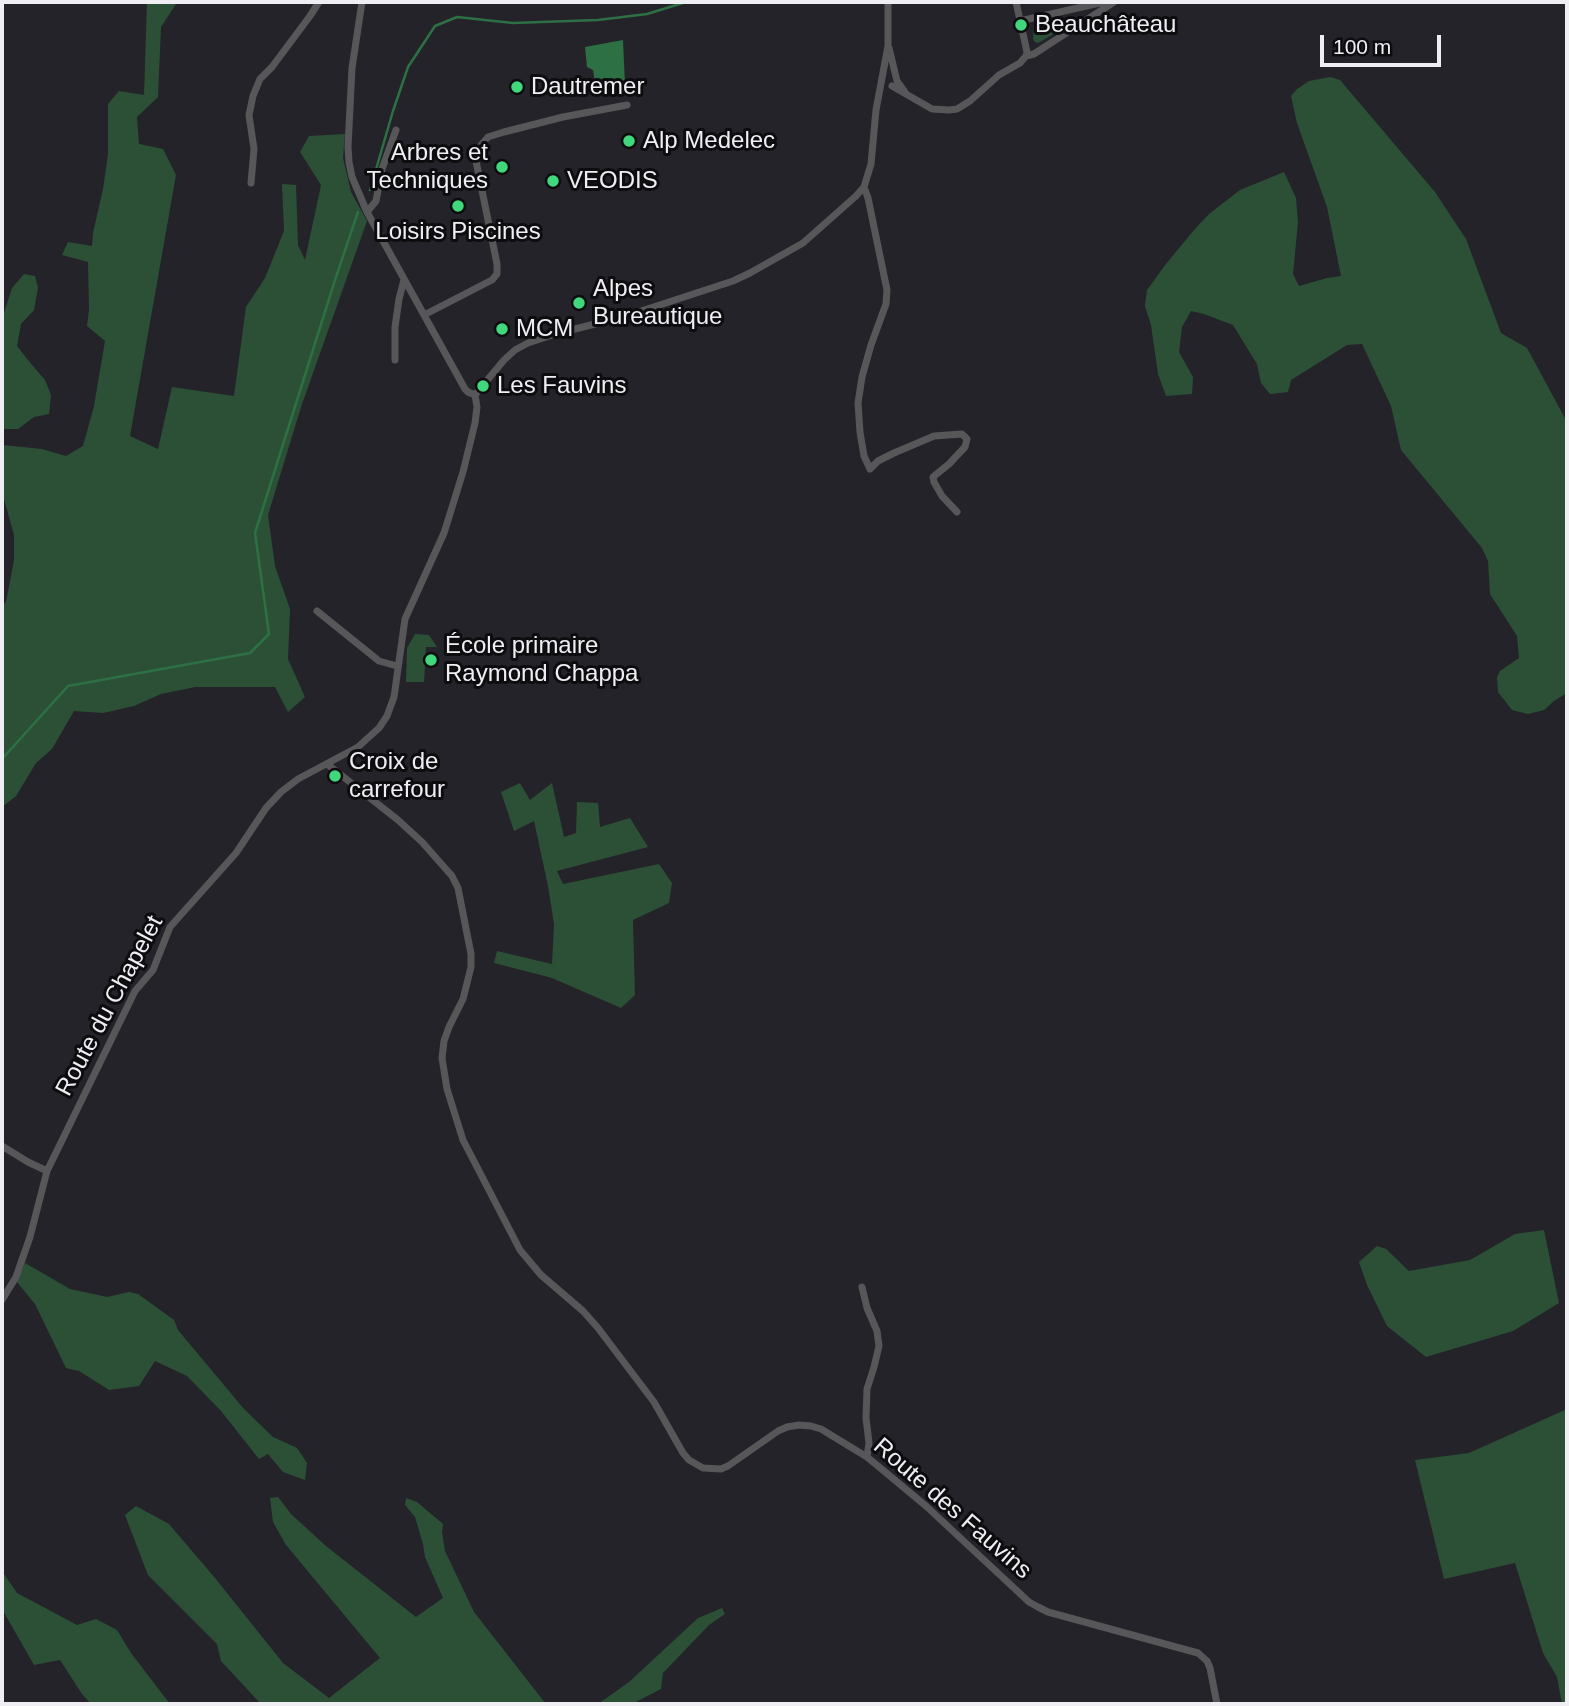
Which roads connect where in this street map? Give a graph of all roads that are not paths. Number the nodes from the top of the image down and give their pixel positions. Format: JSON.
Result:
{"nodes":[{"id":1,"x":319,"y":2,"type":"edge"},
{"id":2,"x":362,"y":2,"type":"edge"},
{"id":3,"x":888,"y":2,"type":"edge"},
{"id":4,"x":1016,"y":2,"type":"edge"},
{"id":5,"x":1104,"y":2,"type":"edge"},
{"id":6,"x":1114,"y":2,"type":"edge"},
{"id":7,"x":1081,"y":6,"type":"edge"},
{"id":8,"x":1020,"y":21,"type":"junction"},
{"id":9,"x":1081,"y":24,"type":"junction"},
{"id":10,"x":888,"y":46,"type":"junction"},
{"id":11,"x":1026,"y":56,"type":"junction"},
{"id":12,"x":882,"y":78,"type":"junction"},
{"id":13,"x":893,"y":82,"type":"junction"},
{"id":14,"x":878,"y":99,"type":"junction"},
{"id":15,"x":626,"y":105,"type":"dead end"},
{"id":16,"x":396,"y":130,"type":"dead end"},
{"id":17,"x":251,"y":183,"type":"dead end"},
{"id":18,"x":864,"y":187,"type":"junction"},
{"id":19,"x":367,"y":212,"type":"junction"},
{"id":20,"x":404,"y":279,"type":"junction"},
{"id":21,"x":424,"y":315,"type":"junction"},
{"id":22,"x":395,"y":360,"type":"dead end"},
{"id":23,"x":475,"y":394,"type":"junction"},
{"id":24,"x":957,"y":512,"type":"dead end"},
{"id":25,"x":317,"y":611,"type":"dead end"},
{"id":26,"x":397,"y":666,"type":"junction"},
{"id":27,"x":327,"y":764,"type":"junction"},
{"id":28,"x":2,"y":1146,"type":"edge"},
{"id":29,"x":47,"y":1171,"type":"junction"},
{"id":30,"x":862,"y":1287,"type":"dead end"},
{"id":31,"x":2,"y":1300,"type":"edge"},
{"id":32,"x":867,"y":1457,"type":"junction"},
{"id":33,"x":1217,"y":1704,"type":"edge"}],
"edges":[{"from":1,"to":17,"type":"street"},
{"from":2,"to":19,"type":"street"},
{"from":3,"to":10,"type":"street"},
{"from":4,"to":8,"type":"street"},
{"from":5,"to":7,"type":"street"},
{"from":6,"to":9,"type":"street"},
{"from":7,"to":8,"type":"street"},
{"from":7,"to":9,"type":"street"},
{"from":8,"to":11,"type":"street"},
{"from":9,"to":11,"type":"street"},
{"from":10,"to":12,"type":"street"},
{"from":10,"to":13,"type":"street"},
{"from":11,"to":13,"type":"street"},
{"from":12,"to":13,"type":"street"},
{"from":12,"to":13,"type":"street"},
{"from":12,"to":14,"type":"street"},
{"from":13,"to":14,"type":"street"},
{"from":14,"to":18,"type":"street"},
{"from":15,"to":21,"type":"street"},
{"from":16,"to":19,"type":"street"},
{"from":18,"to":23,"type":"street"},
{"from":18,"to":24,"type":"street"},
{"from":19,"to":20,"type":"street"},
{"from":20,"to":21,"type":"street"},
{"from":20,"to":22,"type":"street"},
{"from":21,"to":23,"type":"street"},
{"from":23,"to":26,"type":"street"},
{"from":25,"to":26,"type":"street"},
{"from":26,"to":27,"type":"street"},
{"from":27,"to":29,"type":"street","name":"Route du Chapelet"},
{"from":27,"to":32,"type":"street","name":"Route des Fauvins"},
{"from":28,"to":29,"type":"street"},
{"from":29,"to":31,"type":"street","name":"Route du Chapelet"},
{"from":30,"to":32,"type":"street"},
{"from":32,"to":33,"type":"street","name":"Route des Fauvins"}]}
